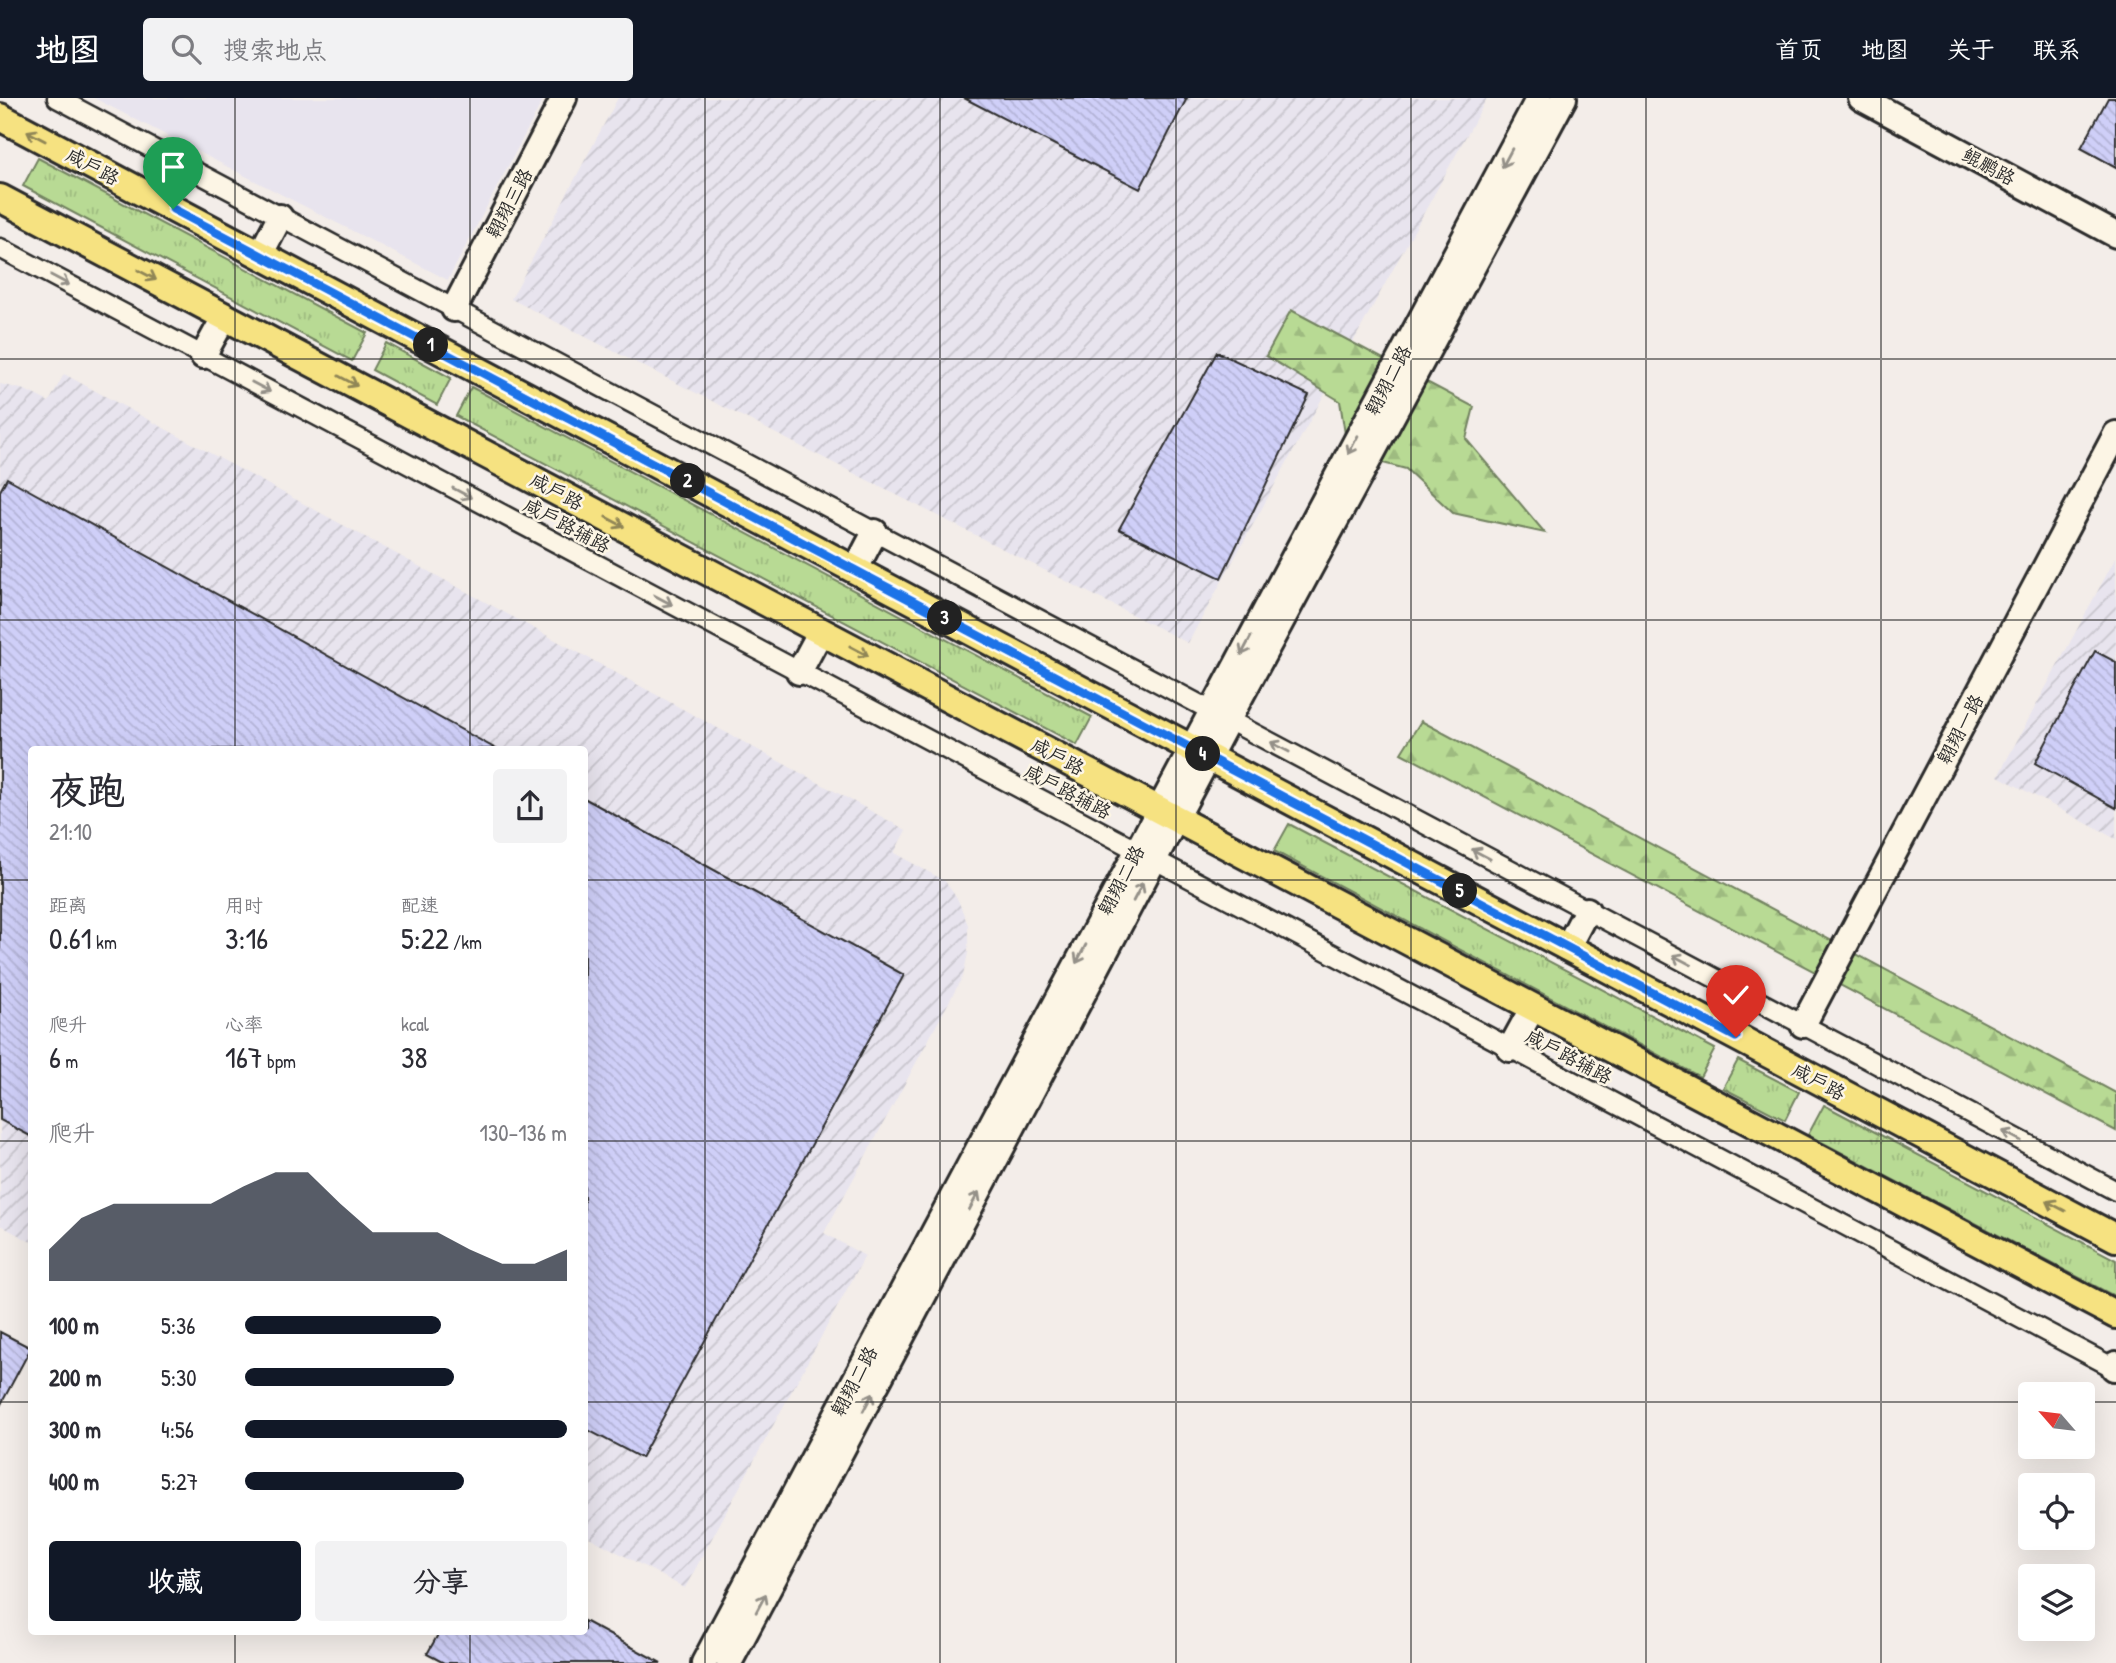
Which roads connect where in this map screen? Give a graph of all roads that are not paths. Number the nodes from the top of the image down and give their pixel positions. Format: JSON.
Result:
{"nodes":[{"id":1,"x":57,"y":98,"type":"edge"},
{"id":2,"x":564,"y":98,"type":"edge"},
{"id":3,"x":1539,"y":98,"type":"edge"},
{"id":4,"x":1564,"y":98,"type":"edge"},
{"id":5,"x":1861,"y":98,"type":"edge"},
{"id":6,"x":0,"y":117,"type":"edge"},
{"id":7,"x":0,"y":198,"type":"edge"},
{"id":8,"x":280,"y":216,"type":"junction"},
{"id":9,"x":2116,"y":234,"type":"edge"},
{"id":10,"x":0,"y":248,"type":"edge"},
{"id":11,"x":260,"y":255,"type":"junction"},
{"id":12,"x":454,"y":309,"type":"junction"},
{"id":13,"x":225,"y":316,"type":"junction"},
{"id":14,"x":203,"y":356,"type":"junction"},
{"id":15,"x":2116,"y":434,"type":"edge"},
{"id":16,"x":875,"y":532,"type":"junction"},
{"id":17,"x":855,"y":570,"type":"junction"},
{"id":18,"x":821,"y":631,"type":"junction"},
{"id":19,"x":799,"y":672,"type":"junction"},
{"id":20,"x":1220,"y":715,"type":"junction"},
{"id":21,"x":1200,"y":753,"type":"junction"},
{"id":22,"x":1168,"y":814,"type":"junction"},
{"id":23,"x":1146,"y":856,"type":"junction"},
{"id":24,"x":1587,"y":910,"type":"junction"},
{"id":25,"x":1567,"y":948,"type":"junction"},
{"id":26,"x":1533,"y":1007,"type":"junction"},
{"id":27,"x":1803,"y":1025,"type":"junction"},
{"id":28,"x":1510,"y":1049,"type":"junction"},
{"id":29,"x":2116,"y":1191,"type":"edge"},
{"id":30,"x":2116,"y":1238,"type":"edge"},
{"id":31,"x":2116,"y":1315,"type":"edge"},
{"id":32,"x":2115,"y":1367,"type":"edge"},
{"id":33,"x":704,"y":1663,"type":"edge"},
{"id":34,"x":729,"y":1663,"type":"edge"}],
"edges":[{"from":1,"to":8,"type":"street"},
{"from":2,"to":12,"type":"street","name":"翱翔三路"},
{"from":3,"to":20,"type":"street","name":"翱翔二路","one_way":true},
{"from":4,"to":20,"type":"street","name":"翱翔二路"},
{"from":5,"to":9,"type":"street","name":"鲲鹏路"},
{"from":11,"to":6,"type":"main road","name":"咸户路","one_way":true},
{"from":7,"to":13,"type":"main road","name":"咸户路","one_way":true},
{"from":8,"to":11,"type":"street"},
{"from":8,"to":12,"type":"street"},
{"from":10,"to":14,"type":"street","name":"咸户路辅路","one_way":true},
{"from":11,"to":17,"type":"main road","name":"咸户路"},
{"from":12,"to":16,"type":"street"},
{"from":13,"to":14,"type":"street"},
{"from":13,"to":18,"type":"main road","name":"咸户路","one_way":true},
{"from":14,"to":19,"type":"street","name":"咸户路辅路","one_way":true},
{"from":15,"to":27,"type":"street","name":"翱翔一路"},
{"from":16,"to":17,"type":"street"},
{"from":16,"to":20,"type":"street"},
{"from":17,"to":21,"type":"main road","name":"咸户路"},
{"from":18,"to":19,"type":"street"},
{"from":18,"to":22,"type":"main road","name":"咸户路","one_way":true},
{"from":19,"to":23,"type":"street","name":"咸户路辅路"},
{"from":20,"to":21,"type":"street","name":"翱翔二路"},
{"from":24,"to":20,"type":"street","one_way":true},
{"from":21,"to":22,"type":"street","name":"翱翔二路"},
{"from":21,"to":25,"type":"main road","name":"咸户路"},
{"from":22,"to":23,"type":"street","name":"翱翔二路"},
{"from":22,"to":26,"type":"main road","name":"咸户路"},
{"from":23,"to":28,"type":"street","name":"咸户路辅路"},
{"from":23,"to":33,"type":"street","name":"翱翔二路","one_way":true},
{"from":34,"to":23,"type":"street","name":"翱翔二路","one_way":true},
{"from":24,"to":25,"type":"street"},
{"from":27,"to":24,"type":"street","one_way":true},
{"from":30,"to":25,"type":"main road","name":"咸户路","one_way":true},
{"from":26,"to":28,"type":"street"},
{"from":26,"to":31,"type":"main road","name":"咸户路"},
{"from":29,"to":27,"type":"street","one_way":true},
{"from":28,"to":32,"type":"street","name":"咸户路辅路"}]}
